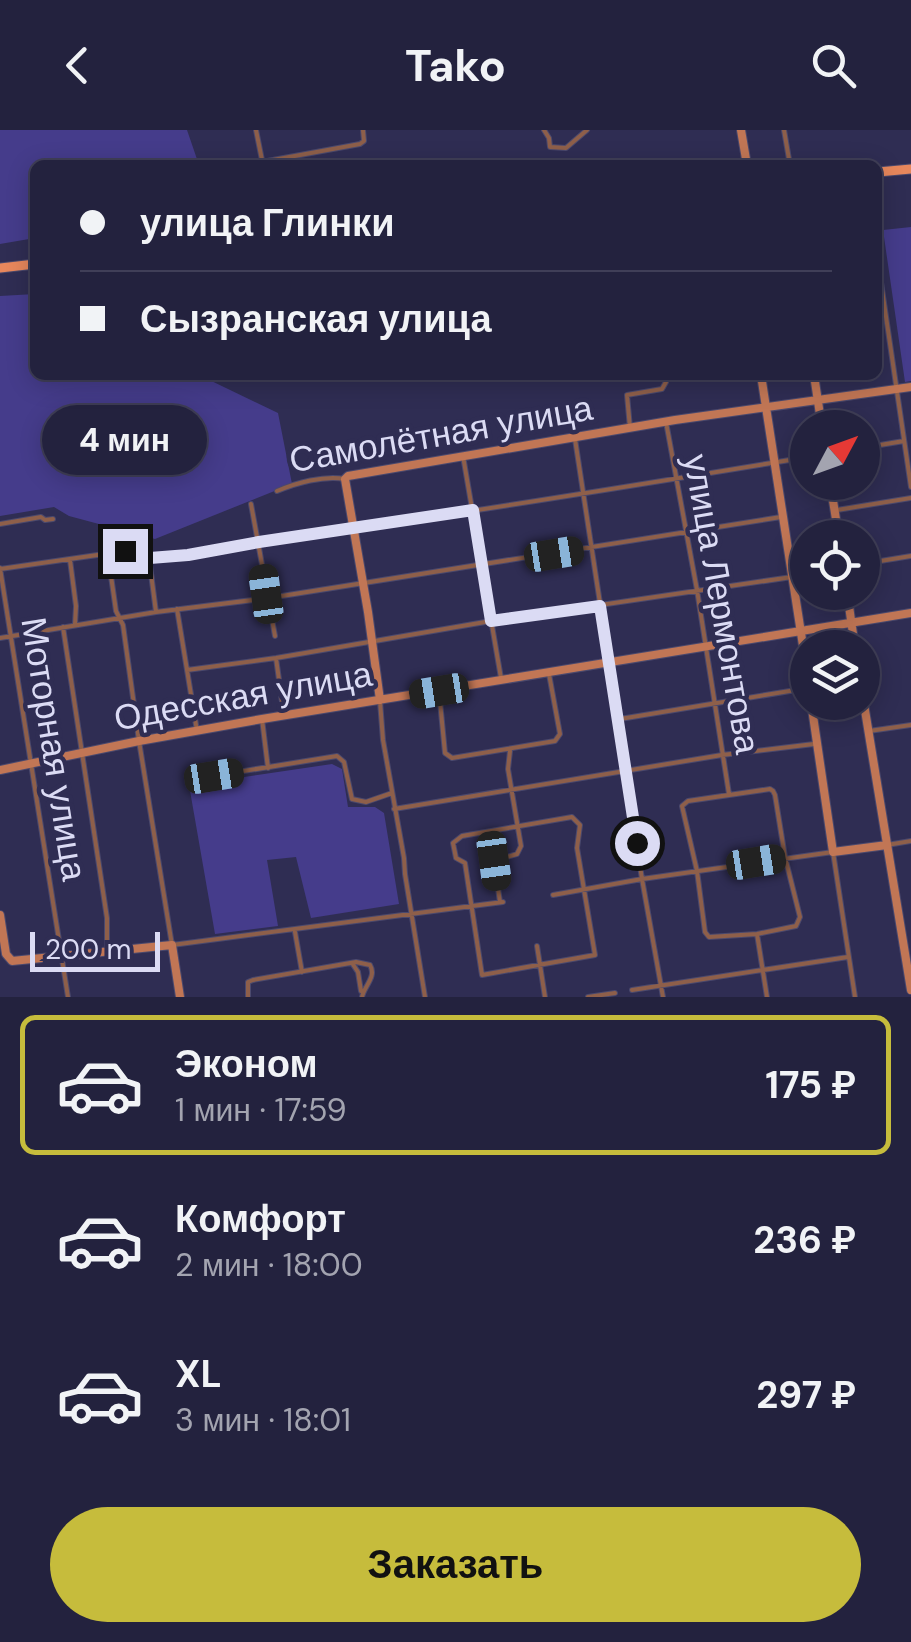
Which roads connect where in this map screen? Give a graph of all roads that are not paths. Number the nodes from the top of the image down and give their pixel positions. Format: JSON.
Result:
{"nodes":[{"id":1,"x":256,"y":130,"type":"edge"},
{"id":2,"x":363,"y":130,"type":"edge"},
{"id":3,"x":544,"y":130,"type":"edge"},
{"id":4,"x":587,"y":130,"type":"edge"},
{"id":5,"x":741,"y":130,"type":"edge"},
{"id":6,"x":784,"y":130,"type":"edge"},
{"id":7,"x":262,"y":160,"type":"edge"},
{"id":8,"x":278,"y":160,"type":"edge"},
{"id":9,"x":746,"y":160,"type":"edge"},
{"id":10,"x":789,"y":160,"type":"edge"},
{"id":11,"x":911,"y":169,"type":"edge"},
{"id":12,"x":882,"y":172,"type":"edge"},
{"id":13,"x":30,"y":265,"type":"edge"},
{"id":14,"x":0,"y":268,"type":"edge"},
{"id":15,"x":882,"y":290,"type":"edge"},
{"id":16,"x":666,"y":380,"type":"edge"},
{"id":17,"x":762,"y":380,"type":"edge"},
{"id":18,"x":815,"y":380,"type":"edge"},
{"id":19,"x":911,"y":387,"type":"edge"},
{"id":20,"x":896,"y":389,"type":"junction"},
{"id":21,"x":818,"y":401,"type":"junction"},
{"id":22,"x":766,"y":408,"type":"junction"},
{"id":23,"x":819,"y":410,"type":"edge"},
{"id":24,"x":666,"y":422,"type":"junction"},
{"id":25,"x":630,"y":428,"type":"junction"},
{"id":26,"x":574,"y":438,"type":"junction"},
{"id":27,"x":904,"y":441,"type":"junction"},
{"id":28,"x":880,"y":445,"type":"edge"},
{"id":29,"x":463,"y":456,"type":"junction"},
{"id":30,"x":790,"y":460,"type":"edge"},
{"id":31,"x":774,"y":462,"type":"junction"},
{"id":32,"x":676,"y":478,"type":"junction"},
{"id":33,"x":345,"y":479,"type":"junction"},
{"id":34,"x":911,"y":486,"type":"edge"},
{"id":35,"x":276,"y":492,"type":"dead end"},
{"id":36,"x":583,"y":494,"type":"junction"},
{"id":37,"x":911,"y":498,"type":"edge"},
{"id":38,"x":833,"y":500,"type":"edge"},
{"id":39,"x":251,"y":504,"type":"dead end"},
{"id":40,"x":473,"y":510,"type":"junction"},
{"id":41,"x":834,"y":510,"type":"junction"},
{"id":42,"x":783,"y":517,"type":"junction"},
{"id":43,"x":52,"y":519,"type":"dead end"},
{"id":44,"x":836,"y":520,"type":"edge"},
{"id":45,"x":0,"y":524,"type":"edge"},
{"id":46,"x":352,"y":528,"type":"junction"},
{"id":47,"x":687,"y":532,"type":"junction"},
{"id":48,"x":259,"y":542,"type":"junction"},
{"id":49,"x":591,"y":548,"type":"junction"},
{"id":50,"x":107,"y":553,"type":"junction"},
{"id":51,"x":911,"y":556,"type":"edge"},
{"id":52,"x":150,"y":558,"type":"junction"},
{"id":53,"x":70,"y":559,"type":"junction"},
{"id":54,"x":880,"y":561,"type":"edge"},
{"id":55,"x":790,"y":564,"type":"edge"},
{"id":56,"x":482,"y":565,"type":"junction"},
{"id":57,"x":0,"y":568,"type":"edge"},
{"id":58,"x":790,"y":577,"type":"edge"},
{"id":59,"x":362,"y":584,"type":"junction"},
{"id":60,"x":697,"y":590,"type":"junction"},
{"id":61,"x":269,"y":598,"type":"junction"},
{"id":62,"x":600,"y":606,"type":"junction"},
{"id":63,"x":177,"y":609,"type":"junction"},
{"id":64,"x":850,"y":610,"type":"edge"},
{"id":65,"x":156,"y":612,"type":"junction"},
{"id":66,"x":911,"y":613,"type":"edge"},
{"id":67,"x":120,"y":618,"type":"junction"},
{"id":68,"x":491,"y":621,"type":"junction"},
{"id":69,"x":852,"y":624,"type":"junction"},
{"id":70,"x":75,"y":625,"type":"junction"},
{"id":71,"x":62,"y":627,"type":"junction"},
{"id":72,"x":813,"y":630,"type":"edge"},
{"id":73,"x":853,"y":630,"type":"edge"},
{"id":74,"x":790,"y":634,"type":"edge"},
{"id":75,"x":12,"y":636,"type":"junction"},
{"id":76,"x":275,"y":636,"type":"dead end"},
{"id":77,"x":0,"y":638,"type":"edge"},
{"id":78,"x":371,"y":641,"type":"junction"},
{"id":79,"x":706,"y":648,"type":"junction"},
{"id":80,"x":276,"y":658,"type":"junction"},
{"id":81,"x":610,"y":664,"type":"junction"},
{"id":82,"x":187,"y":670,"type":"junction"},
{"id":83,"x":549,"y":674,"type":"junction"},
{"id":84,"x":501,"y":682,"type":"junction"},
{"id":85,"x":439,"y":691,"type":"junction"},
{"id":86,"x":790,"y":691,"type":"edge"},
{"id":87,"x":380,"y":700,"type":"junction"},
{"id":88,"x":714,"y":704,"type":"junction"},
{"id":89,"x":284,"y":716,"type":"junction"},
{"id":90,"x":262,"y":719,"type":"junction"},
{"id":91,"x":619,"y":719,"type":"junction"},
{"id":92,"x":814,"y":720,"type":"edge"},
{"id":93,"x":867,"y":720,"type":"edge"},
{"id":94,"x":911,"y":725,"type":"edge"},
{"id":95,"x":197,"y":730,"type":"junction"},
{"id":96,"x":869,"y":731,"type":"junction"},
{"id":97,"x":139,"y":741,"type":"junction"},
{"id":98,"x":817,"y":743,"type":"junction"},
{"id":99,"x":510,"y":749,"type":"junction"},
{"id":100,"x":82,"y":753,"type":"junction"},
{"id":101,"x":722,"y":756,"type":"junction"},
{"id":102,"x":32,"y":764,"type":"junction"},
{"id":103,"x":268,"y":768,"type":"junction"},
{"id":104,"x":0,"y":770,"type":"edge"},
{"id":105,"x":627,"y":772,"type":"junction"},
{"id":106,"x":188,"y":780,"type":"dead end"},
{"id":107,"x":512,"y":789,"type":"junction"},
{"id":108,"x":392,"y":793,"type":"junction"},
{"id":109,"x":729,"y":794,"type":"junction"},
{"id":110,"x":394,"y":808,"type":"junction"},
{"id":111,"x":518,"y":825,"type":"junction"},
{"id":112,"x":911,"y":841,"type":"edge"},
{"id":113,"x":887,"y":845,"type":"junction"},
{"id":114,"x":833,"y":852,"type":"junction"},
{"id":115,"x":785,"y":857,"type":"junction"},
{"id":116,"x":697,"y":871,"type":"junction"},
{"id":117,"x":642,"y":879,"type":"junction"},
{"id":118,"x":584,"y":889,"type":"junction"},
{"id":119,"x":553,"y":895,"type":"dead end"},
{"id":120,"x":473,"y":906,"type":"junction"},
{"id":121,"x":412,"y":914,"type":"junction"},
{"id":122,"x":0,"y":915,"type":"edge"},
{"id":123,"x":295,"y":930,"type":"junction"},
{"id":124,"x":757,"y":934,"type":"junction"},
{"id":125,"x":172,"y":945,"type":"junction"},
{"id":126,"x":537,"y":946,"type":"dead end"},
{"id":127,"x":108,"y":952,"type":"junction"},
{"id":128,"x":62,"y":957,"type":"junction"},
{"id":129,"x":848,"y":957,"type":"junction"},
{"id":130,"x":4,"y":960,"type":"edge"},
{"id":131,"x":352,"y":963,"type":"junction"},
{"id":132,"x":540,"y":966,"type":"junction"},
{"id":133,"x":762,"y":971,"type":"junction"},
{"id":134,"x":302,"y":972,"type":"junction"},
{"id":135,"x":661,"y":987,"type":"junction"},
{"id":136,"x":632,"y":990,"type":"dead end"},
{"id":137,"x":911,"y":990,"type":"edge"},
{"id":138,"x":615,"y":993,"type":"dead end"},
{"id":139,"x":361,"y":996,"type":"edge"},
{"id":140,"x":68,"y":997,"type":"edge"},
{"id":141,"x":180,"y":997,"type":"edge"},
{"id":142,"x":248,"y":997,"type":"edge"},
{"id":143,"x":425,"y":997,"type":"edge"},
{"id":144,"x":545,"y":997,"type":"edge"},
{"id":145,"x":588,"y":997,"type":"edge"},
{"id":146,"x":663,"y":997,"type":"edge"},
{"id":147,"x":768,"y":997,"type":"edge"},
{"id":148,"x":855,"y":997,"type":"edge"}],
"edges":[{"from":1,"to":7,"type":"street"},
{"from":2,"to":8,"type":"street"},
{"from":3,"to":4,"type":"street"},
{"from":5,"to":9,"type":"street"},
{"from":6,"to":10,"type":"street"},
{"from":11,"to":12,"type":"main road"},
{"from":13,"to":14,"type":"main road"},
{"from":15,"to":20,"type":"street"},
{"from":16,"to":25,"type":"street"},
{"from":17,"to":22,"type":"street"},
{"from":18,"to":21,"type":"street"},
{"from":19,"to":20,"type":"street","name":"Самолётная улица"},
{"from":20,"to":21,"type":"street","name":"Самолётная улица"},
{"from":20,"to":27,"type":"street"},
{"from":21,"to":22,"type":"street","name":"Самолётная улица"},
{"from":21,"to":23,"type":"street"},
{"from":22,"to":24,"type":"street","name":"Самолётная улица"},
{"from":22,"to":31,"type":"street"},
{"from":24,"to":25,"type":"street","name":"Самолётная улица"},
{"from":24,"to":32,"type":"street","name":"улица Лермонтова"},
{"from":25,"to":26,"type":"street","name":"Самолётная улица"},
{"from":26,"to":29,"type":"street","name":"Самолётная улица"},
{"from":26,"to":36,"type":"street"},
{"from":27,"to":28,"type":"street"},
{"from":27,"to":34,"type":"street"},
{"from":29,"to":33,"type":"street","name":"Самолётная улица"},
{"from":29,"to":40,"type":"street"},
{"from":30,"to":31,"type":"street"},
{"from":31,"to":32,"type":"street"},
{"from":31,"to":42,"type":"street"},
{"from":32,"to":36,"type":"street"},
{"from":32,"to":47,"type":"street","name":"улица Лермонтова"},
{"from":33,"to":35,"type":"street","name":"Самолётная улица"},
{"from":33,"to":46,"type":"street"},
{"from":36,"to":40,"type":"street"},
{"from":36,"to":49,"type":"street"},
{"from":37,"to":41,"type":"street"},
{"from":38,"to":41,"type":"street"},
{"from":39,"to":48,"type":"street"},
{"from":40,"to":46,"type":"street"},
{"from":40,"to":56,"type":"street"},
{"from":41,"to":44,"type":"street"},
{"from":42,"to":47,"type":"street"},
{"from":42,"to":55,"type":"street"},
{"from":43,"to":45,"type":"street"},
{"from":46,"to":48,"type":"street"},
{"from":46,"to":59,"type":"street"},
{"from":47,"to":49,"type":"street"},
{"from":47,"to":60,"type":"street","name":"улица Лермонтова"},
{"from":48,"to":52,"type":"street"},
{"from":48,"to":61,"type":"street"},
{"from":49,"to":56,"type":"street"},
{"from":49,"to":62,"type":"street"},
{"from":50,"to":52,"type":"street"},
{"from":50,"to":53,"type":"street"},
{"from":50,"to":67,"type":"street"},
{"from":51,"to":54,"type":"street"},
{"from":52,"to":65,"type":"street"},
{"from":53,"to":57,"type":"street"},
{"from":53,"to":70,"type":"street"},
{"from":56,"to":59,"type":"street"},
{"from":56,"to":68,"type":"street"},
{"from":57,"to":75,"type":"street","name":"Моторная улица"},
{"from":58,"to":60,"type":"street"},
{"from":59,"to":61,"type":"street"},
{"from":59,"to":78,"type":"street"},
{"from":60,"to":62,"type":"street"},
{"from":60,"to":79,"type":"street","name":"улица Лермонтова"},
{"from":61,"to":63,"type":"street"},
{"from":61,"to":76,"type":"street"},
{"from":62,"to":68,"type":"street"},
{"from":62,"to":81,"type":"street"},
{"from":63,"to":65,"type":"street"},
{"from":63,"to":82,"type":"street"},
{"from":64,"to":69,"type":"street"},
{"from":65,"to":67,"type":"street"},
{"from":66,"to":69,"type":"street","name":"Одесская улица"},
{"from":67,"to":70,"type":"street"},
{"from":67,"to":97,"type":"street"},
{"from":68,"to":78,"type":"street"},
{"from":68,"to":84,"type":"street"},
{"from":69,"to":72,"type":"street","name":"Одесская улица"},
{"from":69,"to":73,"type":"street"},
{"from":70,"to":71,"type":"street"},
{"from":71,"to":75,"type":"street"},
{"from":71,"to":100,"type":"street"},
{"from":74,"to":79,"type":"street","name":"Одесская улица"},
{"from":75,"to":77,"type":"street"},
{"from":75,"to":102,"type":"street","name":"Моторная улица"},
{"from":78,"to":80,"type":"street"},
{"from":78,"to":87,"type":"street"},
{"from":79,"to":81,"type":"street","name":"Одесская улица"},
{"from":79,"to":88,"type":"street","name":"улица Лермонтова"},
{"from":80,"to":82,"type":"street"},
{"from":80,"to":89,"type":"street"},
{"from":81,"to":83,"type":"street","name":"Одесская улица"},
{"from":81,"to":91,"type":"street"},
{"from":82,"to":95,"type":"street"},
{"from":83,"to":84,"type":"street","name":"Одесская улица"},
{"from":83,"to":99,"type":"street"},
{"from":84,"to":85,"type":"street","name":"Одесская улица"},
{"from":85,"to":87,"type":"street","name":"Одесская улица"},
{"from":85,"to":99,"type":"street"},
{"from":86,"to":88,"type":"street"},
{"from":87,"to":89,"type":"street","name":"Одесская улица"},
{"from":87,"to":108,"type":"street"},
{"from":88,"to":91,"type":"street"},
{"from":88,"to":101,"type":"street","name":"улица Лермонтова"},
{"from":89,"to":90,"type":"street","name":"Одесская улица"},
{"from":90,"to":95,"type":"street","name":"Одесская улица"},
{"from":90,"to":103,"type":"street"},
{"from":91,"to":105,"type":"street"},
{"from":92,"to":98,"type":"street"},
{"from":93,"to":96,"type":"street"},
{"from":94,"to":96,"type":"street"},
{"from":95,"to":97,"type":"street","name":"Одесская улица"},
{"from":96,"to":113,"type":"street"},
{"from":97,"to":100,"type":"street","name":"Одесская улица"},
{"from":97,"to":125,"type":"street"},
{"from":98,"to":101,"type":"street"},
{"from":98,"to":114,"type":"street"},
{"from":99,"to":107,"type":"street"},
{"from":100,"to":102,"type":"street","name":"Одесская улица"},
{"from":100,"to":127,"type":"street"},
{"from":101,"to":105,"type":"street"},
{"from":101,"to":109,"type":"street","name":"улица Лермонтова"},
{"from":102,"to":104,"type":"street","name":"Одесская улица"},
{"from":102,"to":128,"type":"street","name":"Моторная улица"},
{"from":103,"to":106,"type":"street"},
{"from":103,"to":108,"type":"street"},
{"from":105,"to":107,"type":"street"},
{"from":105,"to":117,"type":"street"},
{"from":107,"to":110,"type":"street"},
{"from":107,"to":111,"type":"street"},
{"from":108,"to":110,"type":"street"},
{"from":109,"to":115,"type":"street"},
{"from":109,"to":116,"type":"street"},
{"from":110,"to":121,"type":"street"},
{"from":111,"to":118,"type":"street"},
{"from":111,"to":120,"type":"street"},
{"from":111,"to":120,"type":"street"},
{"from":112,"to":113,"type":"street"},
{"from":113,"to":114,"type":"street"},
{"from":113,"to":137,"type":"street"},
{"from":114,"to":115,"type":"street"},
{"from":114,"to":129,"type":"street"},
{"from":115,"to":116,"type":"street"},
{"from":115,"to":124,"type":"street"},
{"from":116,"to":117,"type":"street"},
{"from":116,"to":124,"type":"street"},
{"from":117,"to":118,"type":"street"},
{"from":117,"to":135,"type":"street"},
{"from":118,"to":119,"type":"street"},
{"from":118,"to":132,"type":"street"},
{"from":120,"to":121,"type":"street"},
{"from":120,"to":132,"type":"street"},
{"from":121,"to":123,"type":"street"},
{"from":121,"to":143,"type":"street"},
{"from":122,"to":130,"type":"street"},
{"from":123,"to":125,"type":"street"},
{"from":123,"to":134,"type":"street"},
{"from":124,"to":133,"type":"street"},
{"from":125,"to":127,"type":"street"},
{"from":125,"to":141,"type":"street"},
{"from":126,"to":132,"type":"street"},
{"from":127,"to":128,"type":"street"},
{"from":128,"to":130,"type":"street"},
{"from":128,"to":140,"type":"street","name":"Моторная улица"},
{"from":129,"to":133,"type":"street"},
{"from":129,"to":148,"type":"street"},
{"from":131,"to":134,"type":"street"},
{"from":131,"to":139,"type":"street"},
{"from":131,"to":139,"type":"street"},
{"from":132,"to":144,"type":"street"},
{"from":133,"to":135,"type":"street"},
{"from":133,"to":147,"type":"street"},
{"from":134,"to":142,"type":"street"},
{"from":135,"to":136,"type":"street"},
{"from":135,"to":146,"type":"street"},
{"from":138,"to":145,"type":"street"}]}
